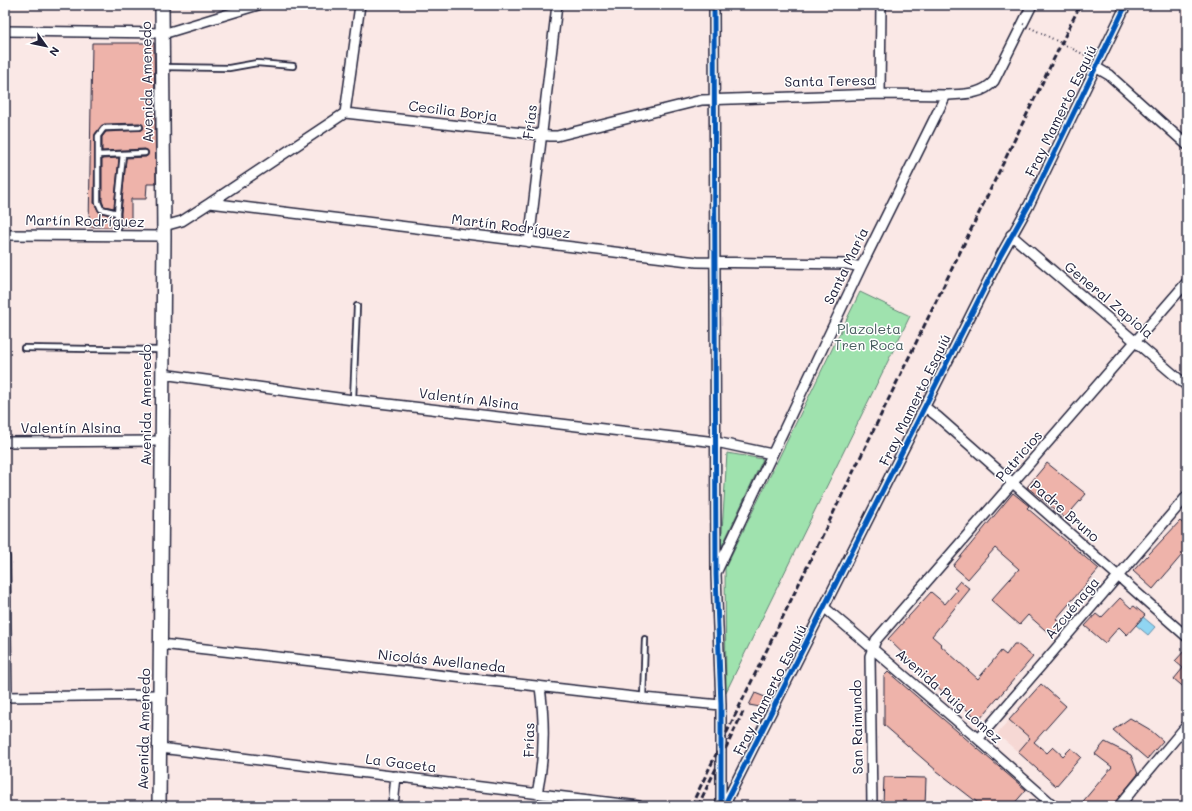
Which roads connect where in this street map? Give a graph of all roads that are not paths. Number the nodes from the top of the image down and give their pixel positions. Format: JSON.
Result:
{"nodes":[{"id":1,"x":162,"y":5,"type":"edge"},
{"id":2,"x":258,"y":5,"type":"edge"},
{"id":3,"x":360,"y":5,"type":"edge"},
{"id":4,"x":557,"y":5,"type":"edge"},
{"id":5,"x":714,"y":5,"type":"edge"},
{"id":6,"x":881,"y":5,"type":"edge"},
{"id":7,"x":1032,"y":5,"type":"edge"},
{"id":8,"x":1126,"y":5,"type":"edge"},
{"id":9,"x":5,"y":31,"type":"edge"},
{"id":10,"x":162,"y":33,"type":"junction"},
{"id":11,"x":1098,"y":65,"type":"junction"},
{"id":12,"x":293,"y":66,"type":"dead end"},
{"id":13,"x":163,"y":67,"type":"junction"},
{"id":14,"x":880,"y":94,"type":"junction"},
{"id":15,"x":946,"y":95,"type":"junction"},
{"id":16,"x":715,"y":98,"type":"junction"},
{"id":17,"x":345,"y":113,"type":"junction"},
{"id":18,"x":140,"y":127,"type":"dead end"},
{"id":19,"x":542,"y":136,"type":"junction"},
{"id":20,"x":1187,"y":145,"type":"edge"},
{"id":21,"x":145,"y":153,"type":"dead end"},
{"id":22,"x":123,"y":154,"type":"junction"},
{"id":23,"x":98,"y":155,"type":"junction"},
{"id":24,"x":210,"y":203,"type":"junction"},
{"id":25,"x":117,"y":213,"type":"junction"},
{"id":26,"x":164,"y":231,"type":"junction"},
{"id":27,"x":5,"y":234,"type":"edge"},
{"id":28,"x":118,"y":236,"type":"junction"},
{"id":29,"x":1011,"y":236,"type":"junction"},
{"id":30,"x":529,"y":242,"type":"junction"},
{"id":31,"x":715,"y":264,"type":"junction"},
{"id":32,"x":860,"y":267,"type":"junction"},
{"id":33,"x":1187,"y":282,"type":"edge"},
{"id":34,"x":357,"y":306,"type":"dead end"},
{"id":35,"x":1136,"y":341,"type":"junction"},
{"id":36,"x":24,"y":348,"type":"dead end"},
{"id":37,"x":162,"y":350,"type":"junction"},
{"id":38,"x":162,"y":374,"type":"junction"},
{"id":39,"x":1187,"y":386,"type":"edge"},
{"id":40,"x":353,"y":400,"type":"junction"},
{"id":41,"x":925,"y":407,"type":"junction"},
{"id":42,"x":162,"y":441,"type":"junction"},
{"id":43,"x":5,"y":442,"type":"edge"},
{"id":44,"x":716,"y":442,"type":"junction"},
{"id":45,"x":772,"y":454,"type":"junction"},
{"id":46,"x":1013,"y":484,"type":"junction"},
{"id":47,"x":1187,"y":496,"type":"edge"},
{"id":48,"x":5,"y":557,"type":"edge"},
{"id":49,"x":716,"y":575,"type":"junction"},
{"id":50,"x":1118,"y":575,"type":"junction"},
{"id":51,"x":825,"y":608,"type":"junction"},
{"id":52,"x":1187,"y":637,"type":"edge"},
{"id":53,"x":645,"y":638,"type":"dead end"},
{"id":54,"x":161,"y":644,"type":"junction"},
{"id":55,"x":871,"y":648,"type":"junction"},
{"id":56,"x":540,"y":687,"type":"junction"},
{"id":57,"x":161,"y":696,"type":"junction"},
{"id":58,"x":6,"y":697,"type":"edge"},
{"id":59,"x":643,"y":698,"type":"junction"},
{"id":60,"x":721,"y":705,"type":"junction"},
{"id":61,"x":1187,"y":725,"type":"edge"},
{"id":62,"x":978,"y":739,"type":"junction"},
{"id":63,"x":160,"y":748,"type":"junction"},
{"id":64,"x":396,"y":776,"type":"junction"},
{"id":65,"x":537,"y":794,"type":"junction"},
{"id":66,"x":159,"y":806,"type":"edge"},
{"id":67,"x":393,"y":806,"type":"edge"},
{"id":68,"x":639,"y":806,"type":"edge"},
{"id":69,"x":723,"y":806,"type":"edge"},
{"id":70,"x":872,"y":806,"type":"edge"},
{"id":71,"x":1054,"y":806,"type":"edge"},
{"id":72,"x":1119,"y":806,"type":"edge"}],
"edges":[{"from":1,"to":10,"type":"street","name":"Avenida Amenedo"},
{"from":2,"to":10,"type":"street"},
{"from":3,"to":17,"type":"street"},
{"from":4,"to":19,"type":"street","name":"Frías"},
{"from":5,"to":16,"type":"street"},
{"from":6,"to":14,"type":"street"},
{"from":7,"to":15,"type":"street"},
{"from":8,"to":11,"type":"street","name":"Fray Mamerto Esquiú"},
{"from":9,"to":10,"type":"street"},
{"from":10,"to":13,"type":"street","name":"Avenida Amenedo"},
{"from":11,"to":20,"type":"street"},
{"from":11,"to":29,"type":"street","name":"Fray Mamerto Esquiú"},
{"from":12,"to":13,"type":"lane"},
{"from":13,"to":26,"type":"street","name":"Avenida Amenedo"},
{"from":14,"to":15,"type":"street","name":"Santa Teresa"},
{"from":14,"to":16,"type":"street","name":"Santa Teresa"},
{"from":15,"to":32,"type":"street","name":"Santa María"},
{"from":16,"to":19,"type":"street","name":"Cecilia Borja"},
{"from":16,"to":31,"type":"street"},
{"from":17,"to":19,"type":"street","name":"Cecilia Borja"},
{"from":17,"to":24,"type":"street"},
{"from":18,"to":23,"type":"lane"},
{"from":19,"to":30,"type":"street","name":"Frías"},
{"from":21,"to":22,"type":"lane"},
{"from":22,"to":23,"type":"lane"},
{"from":22,"to":25,"type":"lane"},
{"from":23,"to":25,"type":"lane"},
{"from":24,"to":26,"type":"street","name":"Martín Rodríguez"},
{"from":24,"to":30,"type":"street","name":"Martín Rodríguez"},
{"from":25,"to":28,"type":"lane"},
{"from":26,"to":28,"type":"street","name":"Martín Rodríguez"},
{"from":26,"to":37,"type":"street","name":"Avenida Amenedo"},
{"from":27,"to":28,"type":"street","name":"Martín Rodríguez"},
{"from":29,"to":35,"type":"street","name":"General Zapiola"},
{"from":29,"to":41,"type":"street","name":"Fray Mamerto Esquiú"},
{"from":30,"to":31,"type":"street","name":"Martín Rodríguez"},
{"from":31,"to":32,"type":"street","name":"Martín Rodríguez"},
{"from":31,"to":44,"type":"street"},
{"from":32,"to":45,"type":"street","name":"Santa María"},
{"from":33,"to":35,"type":"street","name":"Patricios"},
{"from":34,"to":40,"type":"lane"},
{"from":35,"to":39,"type":"street","name":"General Zapiola"},
{"from":35,"to":46,"type":"street","name":"Patricios"},
{"from":36,"to":37,"type":"lane"},
{"from":37,"to":38,"type":"street","name":"Avenida Amenedo"},
{"from":38,"to":40,"type":"street","name":"Valentín Alsina"},
{"from":38,"to":42,"type":"street","name":"Avenida Amenedo"},
{"from":40,"to":44,"type":"street","name":"Valentín Alsina"},
{"from":41,"to":46,"type":"street","name":"Padre Bruno"},
{"from":41,"to":51,"type":"street","name":"Fray Mamerto Esquiú"},
{"from":42,"to":43,"type":"street","name":"Valentín Alsina"},
{"from":42,"to":54,"type":"street","name":"Avenida Amenedo"},
{"from":44,"to":45,"type":"street","name":"Valentín Alsina"},
{"from":44,"to":49,"type":"street"},
{"from":45,"to":49,"type":"street","name":"Santa María"},
{"from":46,"to":50,"type":"street","name":"Padre Bruno"},
{"from":46,"to":55,"type":"street","name":"Patricios"},
{"from":47,"to":50,"type":"street","name":"Azcuénaga"},
{"from":48,"to":58,"type":"street"},
{"from":49,"to":60,"type":"street"},
{"from":50,"to":52,"type":"street","name":"Padre Bruno"},
{"from":50,"to":62,"type":"street","name":"Azcuénaga"},
{"from":51,"to":55,"type":"street","name":"Avenida Puig Lomez"},
{"from":51,"to":69,"type":"street","name":"Fray Mamerto Esquiú"},
{"from":53,"to":59,"type":"lane"},
{"from":54,"to":56,"type":"street","name":"Nicolás Avellaneda"},
{"from":54,"to":57,"type":"street","name":"Avenida Amenedo"},
{"from":55,"to":62,"type":"street","name":"Avenida Puig Lomez"},
{"from":55,"to":70,"type":"street","name":"San Raimundo"},
{"from":56,"to":59,"type":"street","name":"Nicolás Avellaneda"},
{"from":56,"to":65,"type":"street","name":"Frías"},
{"from":57,"to":58,"type":"street"},
{"from":57,"to":63,"type":"street","name":"Avenida Amenedo"},
{"from":59,"to":60,"type":"street","name":"Nicolás Avellaneda"},
{"from":60,"to":69,"type":"street"},
{"from":61,"to":72,"type":"street"},
{"from":62,"to":71,"type":"street","name":"Avenida Puig Lomez"},
{"from":63,"to":64,"type":"street","name":"La Gaceta"},
{"from":63,"to":66,"type":"street","name":"Avenida Amenedo"},
{"from":64,"to":65,"type":"street","name":"La Gaceta"},
{"from":64,"to":67,"type":"street"},
{"from":65,"to":68,"type":"street","name":"La Gaceta"}]}
